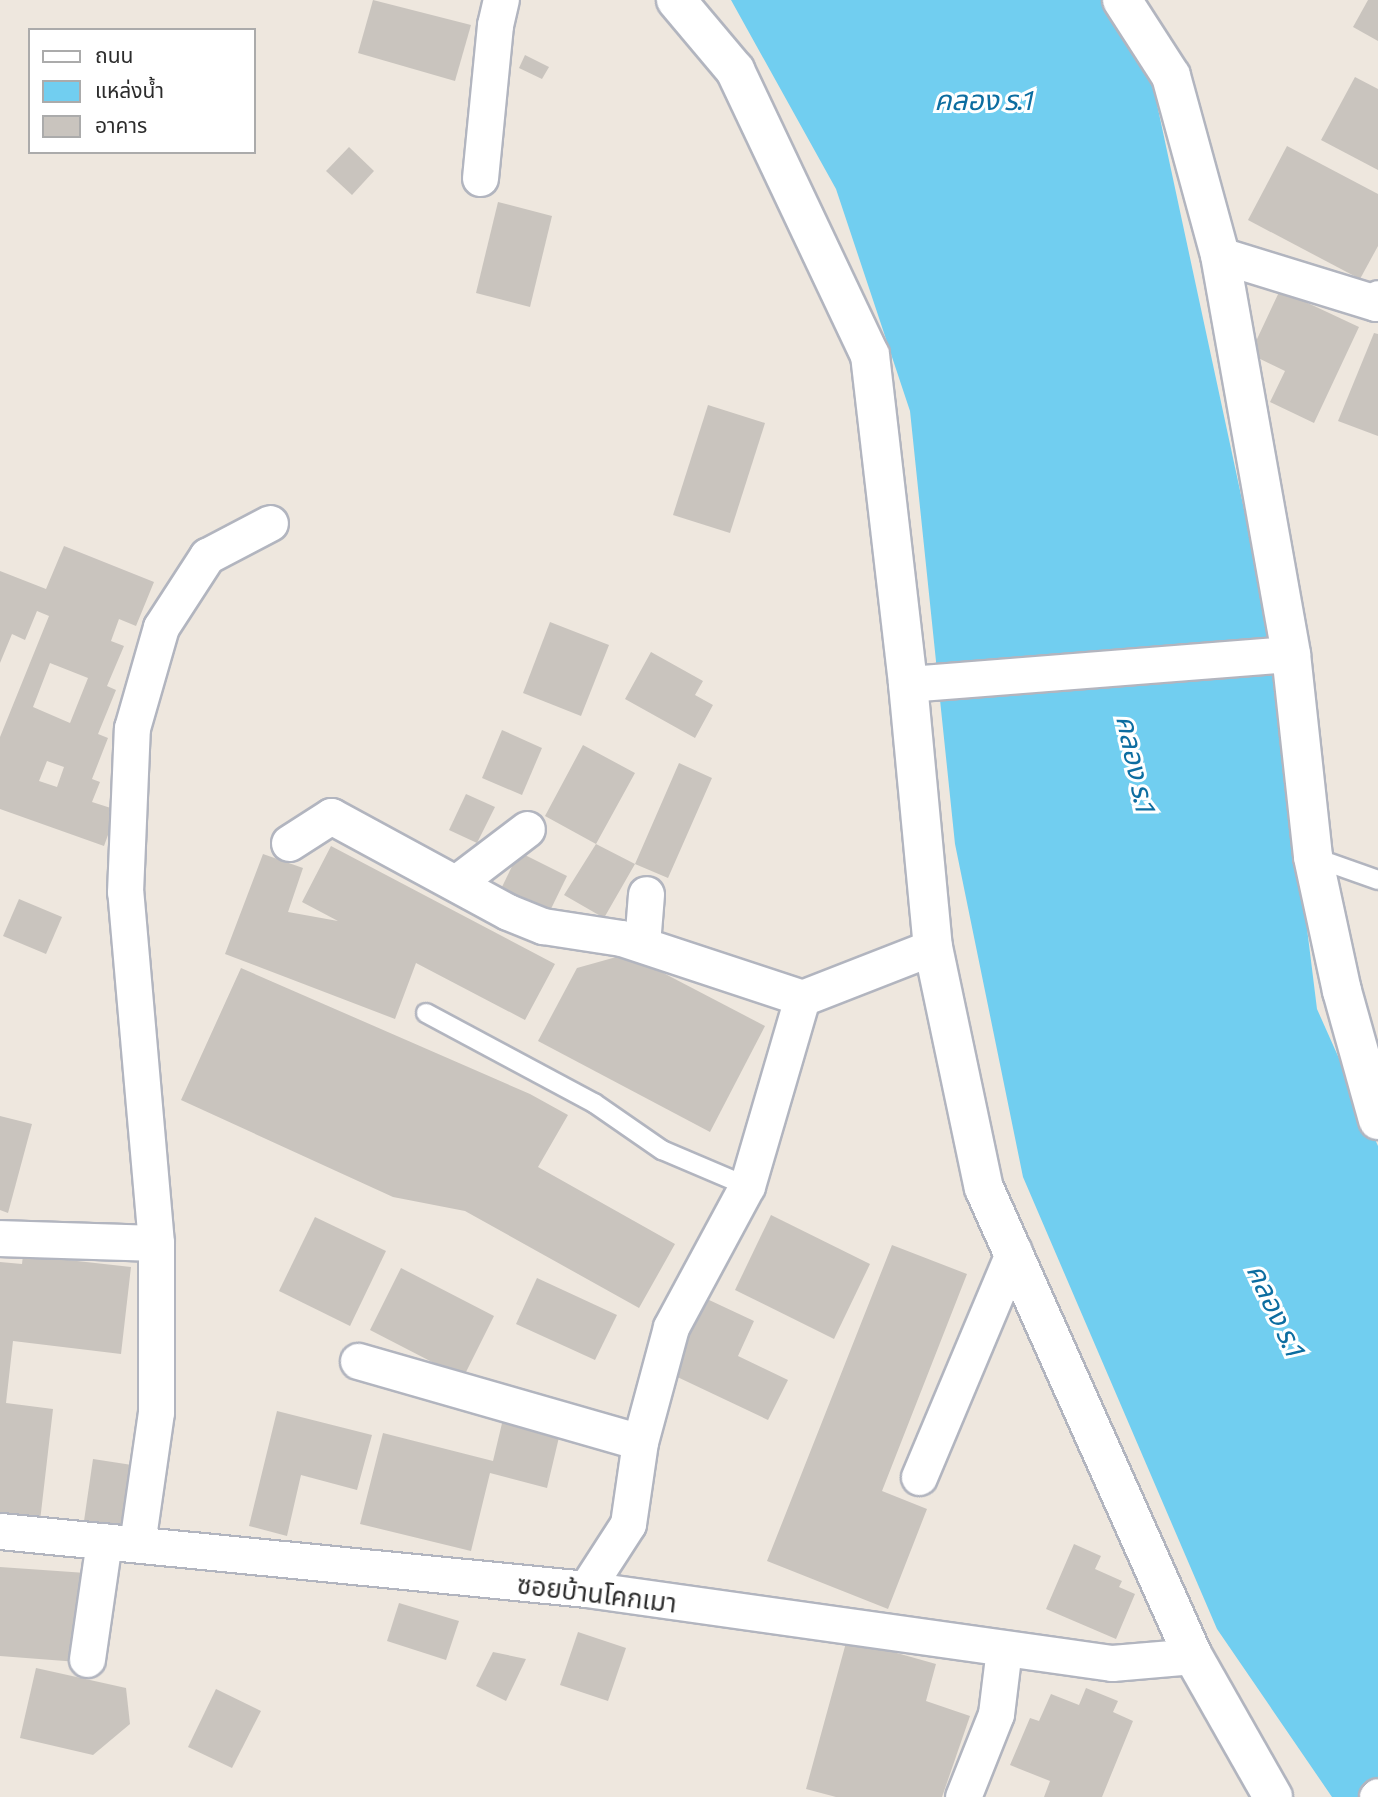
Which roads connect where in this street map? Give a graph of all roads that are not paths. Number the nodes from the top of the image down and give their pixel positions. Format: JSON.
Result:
{"nodes":[{"id":1,"x":502,"y":0,"type":"edge"},
{"id":2,"x":676,"y":0,"type":"edge"},
{"id":3,"x":1122,"y":0,"type":"edge"},
{"id":4,"x":480,"y":178,"type":"dead end"},
{"id":5,"x":1220,"y":255,"type":"junction"},
{"id":6,"x":1377,"y":302,"type":"edge"},
{"id":7,"x":270,"y":523,"type":"dead end"},
{"id":8,"x":1291,"y":654,"type":"junction"},
{"id":9,"x":908,"y":684,"type":"junction"},
{"id":10,"x":527,"y":829,"type":"dead end"},
{"id":11,"x":289,"y":843,"type":"dead end"},
{"id":12,"x":1313,"y":857,"type":"junction"},
{"id":13,"x":1378,"y":880,"type":"edge"},
{"id":14,"x":456,"y":883,"type":"junction"},
{"id":15,"x":646,"y":894,"type":"dead end"},
{"id":16,"x":642,"y":944,"type":"junction"},
{"id":17,"x":933,"y":947,"type":"junction"},
{"id":18,"x":802,"y":999,"type":"junction"},
{"id":19,"x":426,"y":1013,"type":"dead end"},
{"id":20,"x":1378,"y":1120,"type":"edge"},
{"id":21,"x":747,"y":1186,"type":"junction"},
{"id":22,"x":0,"y":1237,"type":"edge"},
{"id":23,"x":156,"y":1243,"type":"junction"},
{"id":24,"x":1014,"y":1251,"type":"junction"},
{"id":25,"x":358,"y":1361,"type":"dead end"},
{"id":26,"x":640,"y":1442,"type":"junction"},
{"id":27,"x":919,"y":1477,"type":"dead end"},
{"id":28,"x":0,"y":1531,"type":"edge"},
{"id":29,"x":120,"y":1542,"type":"junction"},
{"id":30,"x":586,"y":1589,"type":"junction"},
{"id":31,"x":1004,"y":1649,"type":"junction"},
{"id":32,"x":1192,"y":1656,"type":"junction"},
{"id":33,"x":87,"y":1659,"type":"dead end"},
{"id":34,"x":963,"y":1797,"type":"edge"},
{"id":35,"x":1273,"y":1797,"type":"edge"}],
"edges":[{"from":1,"to":4,"type":"street"},
{"from":2,"to":9,"type":"street"},
{"from":3,"to":5,"type":"street"},
{"from":5,"to":6,"type":"street"},
{"from":5,"to":8,"type":"street"},
{"from":7,"to":23,"type":"street"},
{"from":8,"to":9,"type":"street"},
{"from":8,"to":12,"type":"street"},
{"from":9,"to":17,"type":"street"},
{"from":10,"to":14,"type":"street"},
{"from":11,"to":14,"type":"street"},
{"from":12,"to":13,"type":"lane"},
{"from":12,"to":20,"type":"street"},
{"from":14,"to":16,"type":"street"},
{"from":15,"to":16,"type":"street"},
{"from":16,"to":18,"type":"street"},
{"from":17,"to":18,"type":"street"},
{"from":17,"to":24,"type":"street"},
{"from":18,"to":21,"type":"street"},
{"from":19,"to":21,"type":"lane"},
{"from":21,"to":26,"type":"street"},
{"from":22,"to":23,"type":"street"},
{"from":23,"to":29,"type":"street"},
{"from":24,"to":27,"type":"street"},
{"from":24,"to":32,"type":"street"},
{"from":25,"to":26,"type":"street"},
{"from":26,"to":30,"type":"street"},
{"from":28,"to":29,"type":"street","name":"ซอยบ้านโคกเมา"},
{"from":29,"to":30,"type":"street","name":"ซอยบ้านโคกเมา"},
{"from":29,"to":33,"type":"street"},
{"from":30,"to":31,"type":"street","name":"ซอยบ้านโคกเมา"},
{"from":31,"to":32,"type":"street","name":"ซอยบ้านโคกเมา"},
{"from":31,"to":34,"type":"street"},
{"from":32,"to":35,"type":"street"}]}
